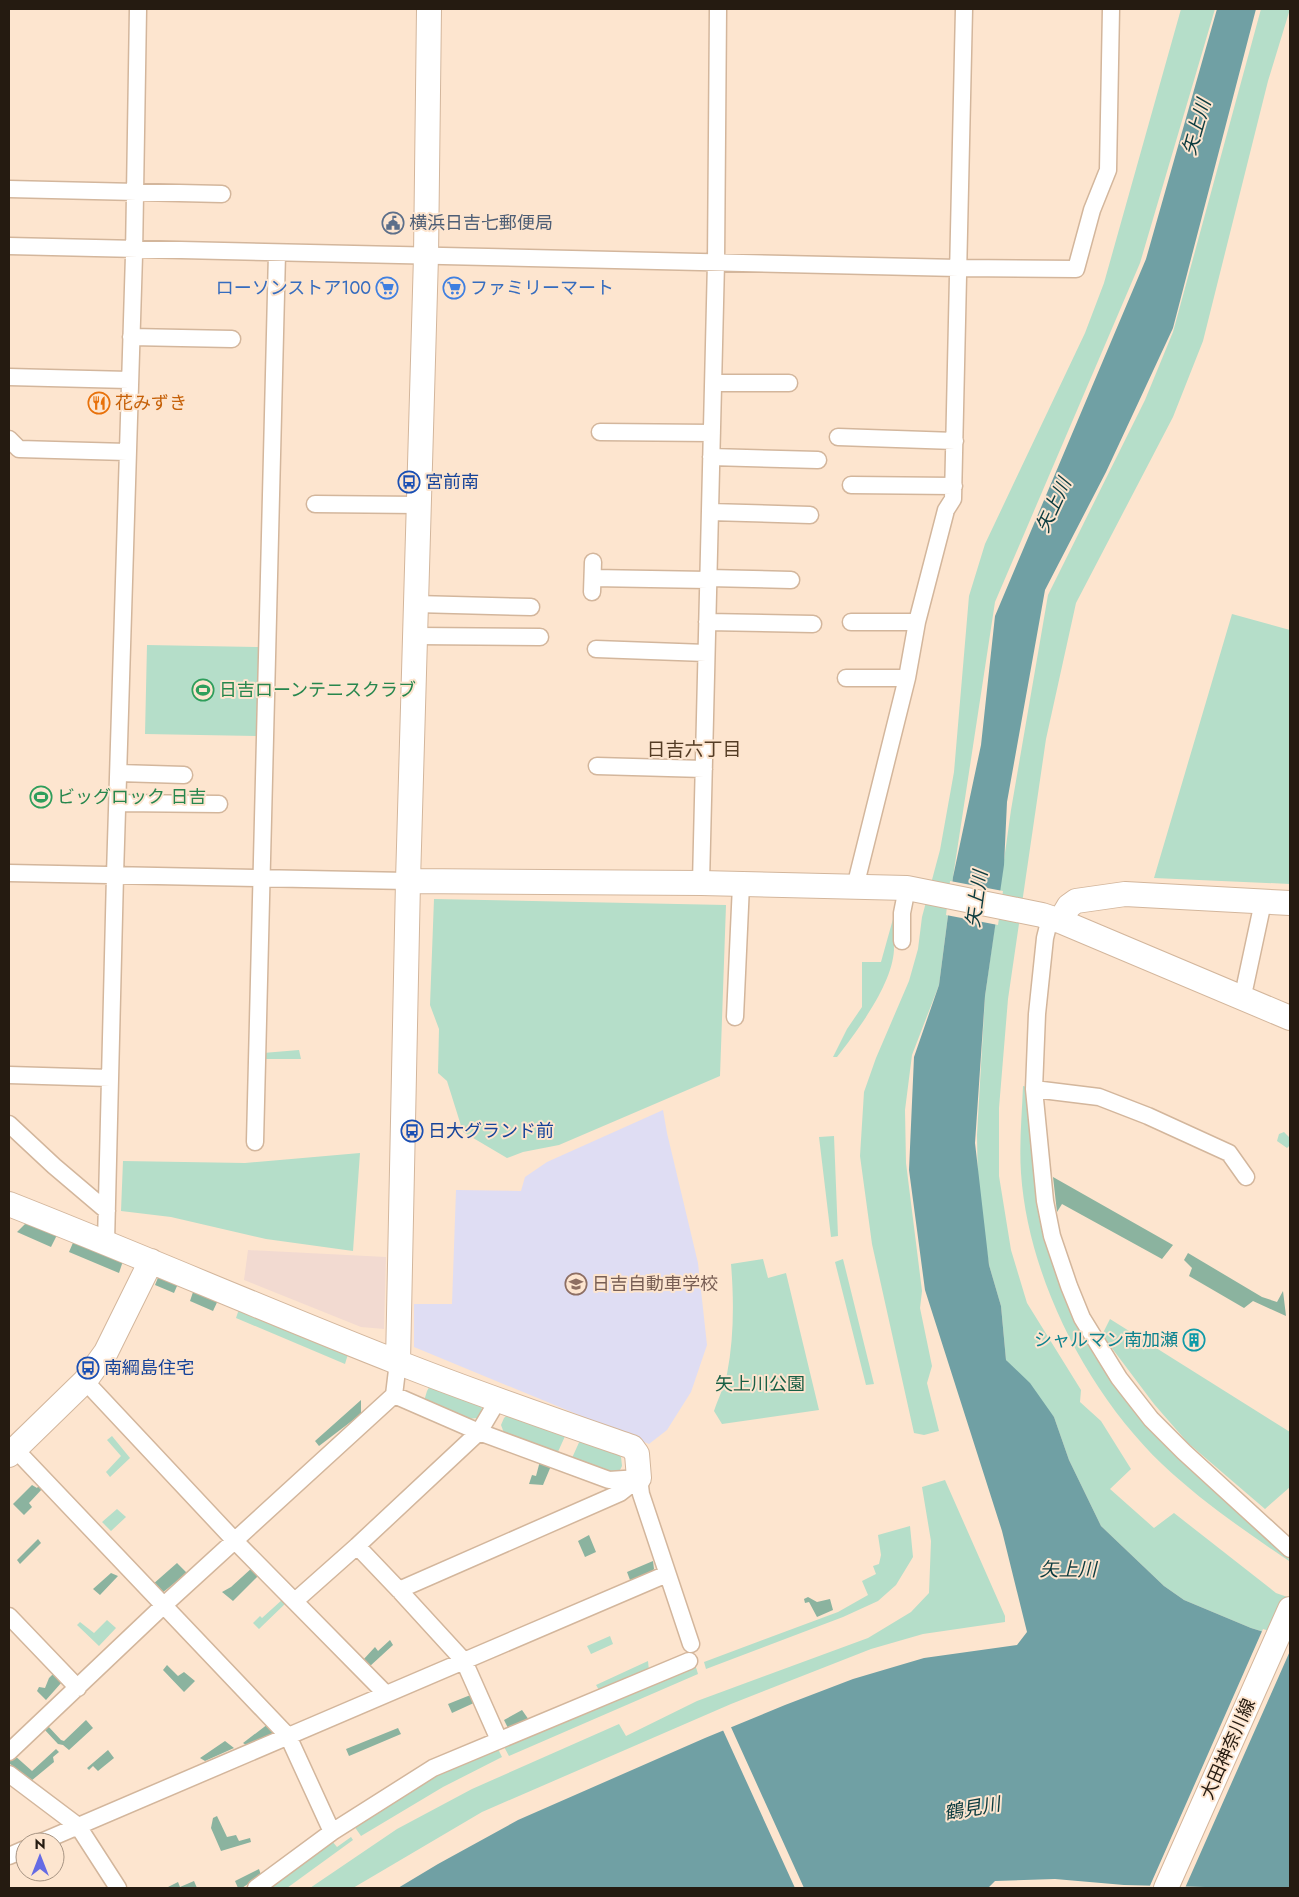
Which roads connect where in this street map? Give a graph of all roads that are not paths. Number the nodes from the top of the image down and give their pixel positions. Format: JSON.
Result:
{"nodes":[{"id":1,"x":138,"y":9,"type":"edge"},
{"id":2,"x":429,"y":9,"type":"edge"},
{"id":3,"x":718,"y":9,"type":"edge"},
{"id":4,"x":964,"y":9,"type":"edge"},
{"id":5,"x":1111,"y":9,"type":"edge"},
{"id":6,"x":9,"y":188,"type":"edge"},
{"id":7,"x":134,"y":192,"type":"junction"},
{"id":8,"x":222,"y":194,"type":"dead end"},
{"id":9,"x":9,"y":246,"type":"edge"},
{"id":10,"x":134,"y":248,"type":"junction"},
{"id":11,"x":277,"y":253,"type":"junction"},
{"id":12,"x":426,"y":256,"type":"junction"},
{"id":13,"x":716,"y":262,"type":"junction"},
{"id":14,"x":958,"y":268,"type":"junction"},
{"id":15,"x":222,"y":334,"type":"dead end"},
{"id":16,"x":131,"y":337,"type":"junction"},
{"id":17,"x":9,"y":377,"type":"edge"},
{"id":18,"x":130,"y":380,"type":"junction"},
{"id":19,"x":713,"y":383,"type":"junction"},
{"id":20,"x":789,"y":383,"type":"dead end"},
{"id":21,"x":600,"y":432,"type":"dead end"},
{"id":22,"x":712,"y":433,"type":"junction"},
{"id":23,"x":838,"y":437,"type":"dead end"},
{"id":24,"x":9,"y":440,"type":"edge"},
{"id":25,"x":954,"y":441,"type":"junction"},
{"id":26,"x":127,"y":452,"type":"junction"},
{"id":27,"x":711,"y":457,"type":"junction"},
{"id":28,"x":818,"y":460,"type":"dead end"},
{"id":29,"x":850,"y":486,"type":"dead end"},
{"id":30,"x":954,"y":486,"type":"junction"},
{"id":31,"x":419,"y":506,"type":"junction"},
{"id":32,"x":324,"y":508,"type":"dead end"},
{"id":33,"x":710,"y":512,"type":"junction"},
{"id":34,"x":810,"y":514,"type":"dead end"},
{"id":35,"x":593,"y":577,"type":"dead end"},
{"id":36,"x":708,"y":579,"type":"junction"},
{"id":37,"x":791,"y":580,"type":"dead end"},
{"id":38,"x":416,"y":604,"type":"junction"},
{"id":39,"x":531,"y":607,"type":"dead end"},
{"id":40,"x":707,"y":622,"type":"junction"},
{"id":41,"x":851,"y":622,"type":"dead end"},
{"id":42,"x":917,"y":622,"type":"junction"},
{"id":43,"x":814,"y":624,"type":"dead end"},
{"id":44,"x":416,"y":636,"type":"junction"},
{"id":45,"x":540,"y":637,"type":"dead end"},
{"id":46,"x":596,"y":650,"type":"dead end"},
{"id":47,"x":706,"y":653,"type":"junction"},
{"id":48,"x":846,"y":678,"type":"dead end"},
{"id":49,"x":907,"y":678,"type":"junction"},
{"id":50,"x":597,"y":766,"type":"dead end"},
{"id":51,"x":704,"y":769,"type":"junction"},
{"id":52,"x":119,"y":773,"type":"junction"},
{"id":53,"x":184,"y":775,"type":"dead end"},
{"id":54,"x":118,"y":803,"type":"junction"},
{"id":55,"x":211,"y":809,"type":"dead end"},
{"id":56,"x":9,"y":873,"type":"edge"},
{"id":57,"x":115,"y":875,"type":"junction"},
{"id":58,"x":261,"y":879,"type":"junction"},
{"id":59,"x":408,"y":881,"type":"junction"},
{"id":60,"x":701,"y":884,"type":"junction"},
{"id":61,"x":741,"y":885,"type":"junction"},
{"id":62,"x":855,"y":887,"type":"junction"},
{"id":63,"x":911,"y":889,"type":"junction"},
{"id":64,"x":1263,"y":902,"type":"junction"},
{"id":65,"x":1290,"y":903,"type":"edge"},
{"id":66,"x":1049,"y":918,"type":"junction"},
{"id":67,"x":902,"y":941,"type":"dead end"},
{"id":68,"x":1241,"y":997,"type":"junction"},
{"id":69,"x":735,"y":1017,"type":"dead end"},
{"id":70,"x":1290,"y":1018,"type":"edge"},
{"id":71,"x":9,"y":1076,"type":"edge"},
{"id":72,"x":110,"y":1078,"type":"junction"},
{"id":73,"x":1034,"y":1090,"type":"junction"},
{"id":74,"x":9,"y":1124,"type":"edge"},
{"id":75,"x":255,"y":1142,"type":"dead end"},
{"id":76,"x":1246,"y":1177,"type":"dead end"},
{"id":77,"x":9,"y":1204,"type":"edge"},
{"id":78,"x":107,"y":1211,"type":"junction"},
{"id":79,"x":106,"y":1242,"type":"junction"},
{"id":80,"x":152,"y":1261,"type":"junction"},
{"id":81,"x":398,"y":1362,"type":"junction"},
{"id":82,"x":85,"y":1381,"type":"junction"},
{"id":83,"x":394,"y":1395,"type":"junction"},
{"id":84,"x":498,"y":1400,"type":"junction"},
{"id":85,"x":479,"y":1432,"type":"junction"},
{"id":86,"x":12,"y":1452,"type":"edge"},
{"id":87,"x":639,"y":1478,"type":"junction"},
{"id":88,"x":236,"y":1542,"type":"junction"},
{"id":89,"x":357,"y":1546,"type":"junction"},
{"id":90,"x":1290,"y":1548,"type":"edge"},
{"id":91,"x":667,"y":1574,"type":"junction"},
{"id":92,"x":399,"y":1590,"type":"junction"},
{"id":93,"x":294,"y":1601,"type":"junction"},
{"id":94,"x":164,"y":1606,"type":"junction"},
{"id":95,"x":1290,"y":1610,"type":"edge"},
{"id":96,"x":9,"y":1616,"type":"edge"},
{"id":97,"x":691,"y":1644,"type":"dead end"},
{"id":98,"x":464,"y":1661,"type":"junction"},
{"id":99,"x":689,"y":1661,"type":"dead end"},
{"id":100,"x":78,"y":1688,"type":"junction"},
{"id":101,"x":386,"y":1694,"type":"junction"},
{"id":102,"x":288,"y":1736,"type":"junction"},
{"id":103,"x":499,"y":1740,"type":"junction"},
{"id":104,"x":9,"y":1752,"type":"edge"},
{"id":105,"x":9,"y":1774,"type":"edge"},
{"id":106,"x":78,"y":1826,"type":"junction"},
{"id":107,"x":64,"y":1832,"type":"edge"},
{"id":108,"x":332,"y":1832,"type":"junction"},
{"id":109,"x":118,"y":1888,"type":"edge"},
{"id":110,"x":256,"y":1888,"type":"edge"},
{"id":111,"x":1166,"y":1888,"type":"edge"}],
"edges":[{"from":1,"to":7,"type":"street"},
{"from":2,"to":12,"type":"street"},
{"from":3,"to":13,"type":"street"},
{"from":4,"to":14,"type":"street"},
{"from":5,"to":14,"type":"street"},
{"from":6,"to":7,"type":"street"},
{"from":7,"to":8,"type":"street"},
{"from":7,"to":10,"type":"street"},
{"from":9,"to":10,"type":"street"},
{"from":10,"to":11,"type":"street"},
{"from":10,"to":16,"type":"street"},
{"from":11,"to":12,"type":"street"},
{"from":11,"to":58,"type":"street"},
{"from":12,"to":13,"type":"street"},
{"from":12,"to":31,"type":"street"},
{"from":13,"to":14,"type":"street"},
{"from":13,"to":19,"type":"street"},
{"from":14,"to":25,"type":"street"},
{"from":15,"to":16,"type":"street"},
{"from":16,"to":18,"type":"street"},
{"from":17,"to":18,"type":"street"},
{"from":18,"to":26,"type":"street"},
{"from":19,"to":20,"type":"street"},
{"from":19,"to":22,"type":"street"},
{"from":21,"to":22,"type":"street"},
{"from":22,"to":27,"type":"street"},
{"from":23,"to":25,"type":"street"},
{"from":24,"to":26,"type":"street"},
{"from":25,"to":30,"type":"street"},
{"from":26,"to":52,"type":"street"},
{"from":27,"to":28,"type":"street"},
{"from":27,"to":33,"type":"street"},
{"from":29,"to":30,"type":"street"},
{"from":30,"to":42,"type":"street"},
{"from":31,"to":32,"type":"street"},
{"from":31,"to":38,"type":"street"},
{"from":33,"to":34,"type":"street"},
{"from":33,"to":36,"type":"street"},
{"from":35,"to":36,"type":"street"},
{"from":36,"to":37,"type":"street"},
{"from":36,"to":40,"type":"street"},
{"from":38,"to":39,"type":"street"},
{"from":38,"to":44,"type":"street"},
{"from":40,"to":43,"type":"street"},
{"from":40,"to":47,"type":"street"},
{"from":41,"to":42,"type":"street"},
{"from":42,"to":49,"type":"street"},
{"from":44,"to":45,"type":"street"},
{"from":44,"to":59,"type":"street"},
{"from":46,"to":47,"type":"street"},
{"from":47,"to":51,"type":"street"},
{"from":48,"to":49,"type":"street"},
{"from":49,"to":62,"type":"street"},
{"from":50,"to":51,"type":"street"},
{"from":51,"to":60,"type":"street"},
{"from":52,"to":53,"type":"street"},
{"from":52,"to":54,"type":"street"},
{"from":54,"to":55,"type":"street"},
{"from":54,"to":57,"type":"street"},
{"from":56,"to":57,"type":"street"},
{"from":57,"to":58,"type":"street"},
{"from":57,"to":72,"type":"street"},
{"from":58,"to":59,"type":"street"},
{"from":58,"to":75,"type":"street"},
{"from":59,"to":60,"type":"street"},
{"from":59,"to":81,"type":"street"},
{"from":60,"to":61,"type":"street"},
{"from":61,"to":62,"type":"street"},
{"from":61,"to":69,"type":"street"},
{"from":62,"to":63,"type":"street"},
{"from":63,"to":66,"type":"street"},
{"from":63,"to":67,"type":"street"},
{"from":64,"to":65,"type":"street"},
{"from":64,"to":66,"type":"street"},
{"from":64,"to":68,"type":"street"},
{"from":66,"to":68,"type":"street"},
{"from":66,"to":73,"type":"street"},
{"from":68,"to":70,"type":"street"},
{"from":71,"to":72,"type":"street"},
{"from":72,"to":78,"type":"street"},
{"from":73,"to":76,"type":"street"},
{"from":73,"to":90,"type":"street"},
{"from":74,"to":78,"type":"street"},
{"from":77,"to":79,"type":"street"},
{"from":78,"to":79,"type":"street"},
{"from":79,"to":80,"type":"street"},
{"from":80,"to":81,"type":"street"},
{"from":80,"to":82,"type":"street"},
{"from":81,"to":83,"type":"street"},
{"from":81,"to":84,"type":"street"},
{"from":82,"to":86,"type":"street"},
{"from":82,"to":88,"type":"street"},
{"from":83,"to":85,"type":"street"},
{"from":83,"to":88,"type":"street"},
{"from":84,"to":85,"type":"street"},
{"from":84,"to":87,"type":"street"},
{"from":85,"to":87,"type":"street"},
{"from":85,"to":89,"type":"street"},
{"from":86,"to":94,"type":"street"},
{"from":87,"to":91,"type":"street"},
{"from":87,"to":92,"type":"street"},
{"from":88,"to":93,"type":"street"},
{"from":88,"to":94,"type":"street"},
{"from":89,"to":92,"type":"street"},
{"from":89,"to":93,"type":"street"},
{"from":91,"to":97,"type":"street"},
{"from":91,"to":98,"type":"street"},
{"from":92,"to":98,"type":"street"},
{"from":93,"to":101,"type":"street"},
{"from":94,"to":100,"type":"street"},
{"from":94,"to":102,"type":"street"},
{"from":95,"to":111,"type":"street","name":"大田神奈川線"},
{"from":96,"to":100,"type":"street"},
{"from":98,"to":101,"type":"street"},
{"from":98,"to":103,"type":"street"},
{"from":99,"to":103,"type":"street"},
{"from":100,"to":104,"type":"street"},
{"from":101,"to":102,"type":"street"},
{"from":102,"to":106,"type":"street"},
{"from":102,"to":108,"type":"street"},
{"from":103,"to":108,"type":"street"},
{"from":105,"to":106,"type":"street"},
{"from":106,"to":107,"type":"street"},
{"from":106,"to":109,"type":"street"},
{"from":108,"to":110,"type":"street"}]}
